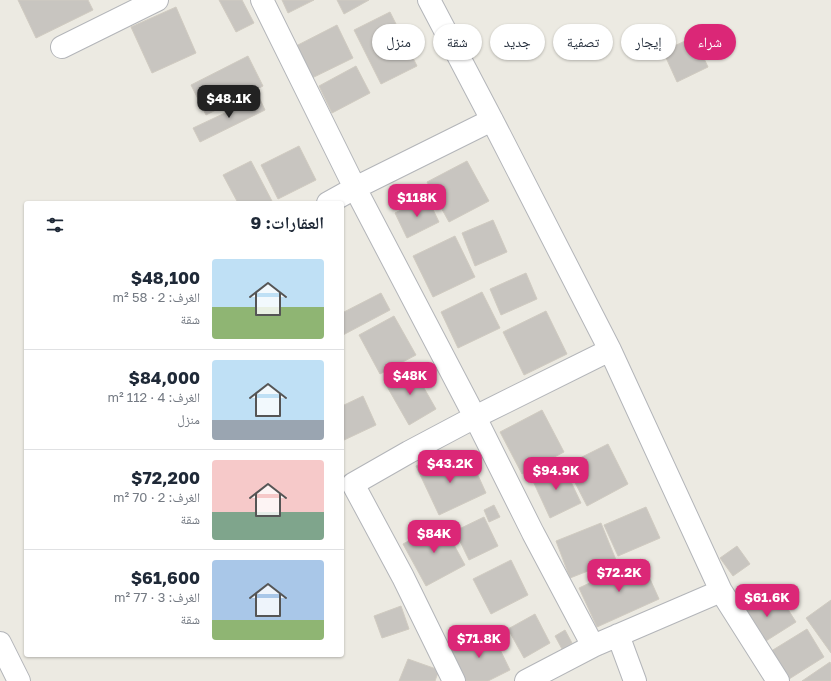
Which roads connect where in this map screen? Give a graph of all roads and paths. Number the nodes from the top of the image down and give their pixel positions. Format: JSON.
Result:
{"nodes":[{"id":1,"x":158,"y":0,"type":"edge"},
{"id":2,"x":262,"y":0,"type":"edge"},
{"id":3,"x":429,"y":0,"type":"edge"},
{"id":4,"x":62,"y":47,"type":"dead end"},
{"id":5,"x":492,"y":120,"type":"junction"},
{"id":6,"x":355,"y":188,"type":"junction"},
{"id":7,"x":332,"y":201,"type":"edge"},
{"id":8,"x":610,"y":350,"type":"junction"},
{"id":9,"x":475,"y":416,"type":"junction"},
{"id":10,"x":720,"y":592,"type":"junction"},
{"id":11,"x":618,"y":635,"type":"junction"},
{"id":12,"x":0,"y":644,"type":"edge"},
{"id":13,"x":594,"y":646,"type":"junction"},
{"id":14,"x":19,"y":681,"type":"edge"},
{"id":15,"x":454,"y":681,"type":"edge"},
{"id":16,"x":526,"y":681,"type":"edge"},
{"id":17,"x":635,"y":681,"type":"edge"},
{"id":18,"x":778,"y":681,"type":"edge"}],
"edges":[{"from":1,"to":4,"type":"street"},
{"from":2,"to":6,"type":"street"},
{"from":3,"to":5,"type":"street"},
{"from":5,"to":6,"type":"street"},
{"from":5,"to":8,"type":"street"},
{"from":6,"to":7,"type":"street"},
{"from":6,"to":9,"type":"street"},
{"from":8,"to":9,"type":"street"},
{"from":8,"to":10,"type":"street"},
{"from":9,"to":13,"type":"street"},
{"from":9,"to":15,"type":"street"},
{"from":10,"to":11,"type":"street"},
{"from":10,"to":18,"type":"street"},
{"from":11,"to":13,"type":"street"},
{"from":11,"to":17,"type":"street"},
{"from":12,"to":14,"type":"street"},
{"from":13,"to":16,"type":"street"}]}
